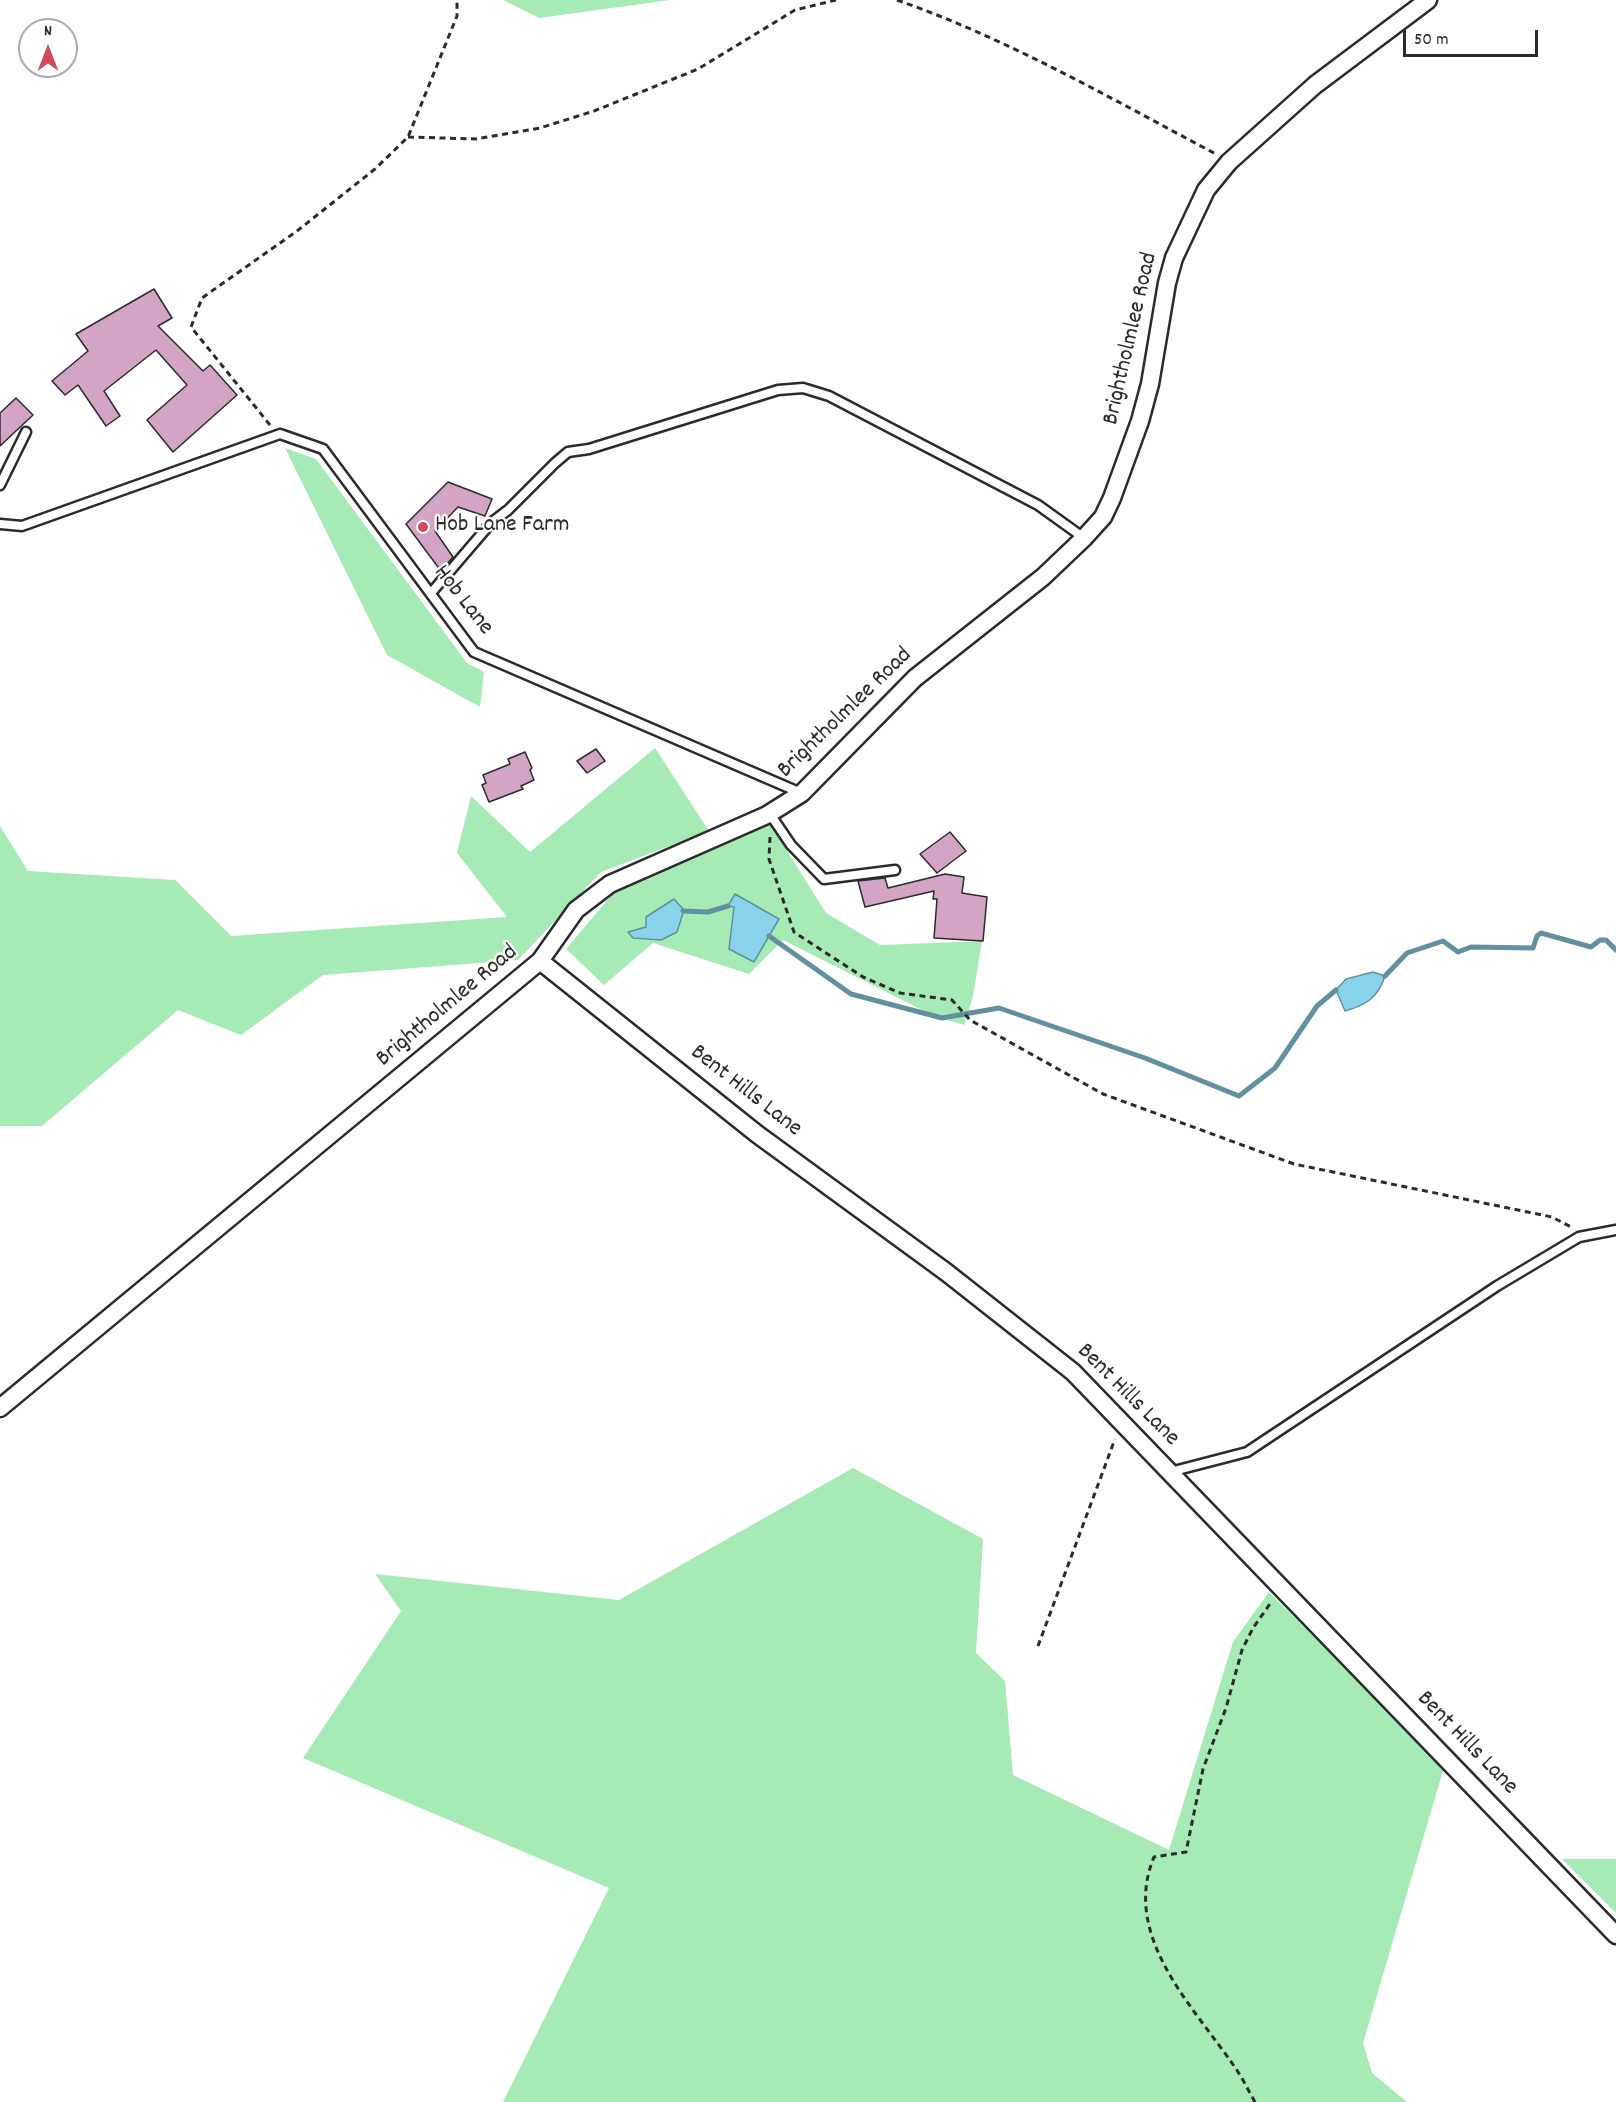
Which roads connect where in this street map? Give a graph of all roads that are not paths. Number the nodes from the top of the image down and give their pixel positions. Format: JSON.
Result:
{"nodes":[{"id":1,"x":1428,"y":0,"type":"edge"},
{"id":2,"x":26,"y":432,"type":"dead end"},
{"id":3,"x":0,"y":485,"type":"edge"},
{"id":4,"x":0,"y":524,"type":"edge"},
{"id":5,"x":1084,"y":538,"type":"junction"},
{"id":6,"x":430,"y":593,"type":"junction"},
{"id":7,"x":802,"y":793,"type":"junction"},
{"id":8,"x":766,"y":815,"type":"junction"},
{"id":9,"x":895,"y":870,"type":"dead end"},
{"id":10,"x":540,"y":961,"type":"junction"},
{"id":11,"x":1616,"y":1230,"type":"edge"},
{"id":12,"x":0,"y":1408,"type":"edge"},
{"id":13,"x":1170,"y":1472,"type":"junction"},
{"id":14,"x":1616,"y":1935,"type":"edge"}],
"edges":[{"from":1,"to":5,"type":"street","name":"Brightholmlee Road"},
{"from":2,"to":3,"type":"lane"},
{"from":4,"to":6,"type":"lane","name":"Hob Lane"},
{"from":5,"to":6,"type":"lane"},
{"from":5,"to":7,"type":"street","name":"Brightholmlee Road"},
{"from":6,"to":7,"type":"lane","name":"Hob Lane"},
{"from":7,"to":8,"type":"street","name":"Brightholmlee Road"},
{"from":8,"to":9,"type":"lane"},
{"from":8,"to":10,"type":"street","name":"Brightholmlee Road"},
{"from":10,"to":12,"type":"street","name":"Brightholmlee Road"},
{"from":10,"to":13,"type":"street","name":"Bent Hills Lane"},
{"from":11,"to":13,"type":"lane"},
{"from":13,"to":14,"type":"street","name":"Bent Hills Lane"}]}
